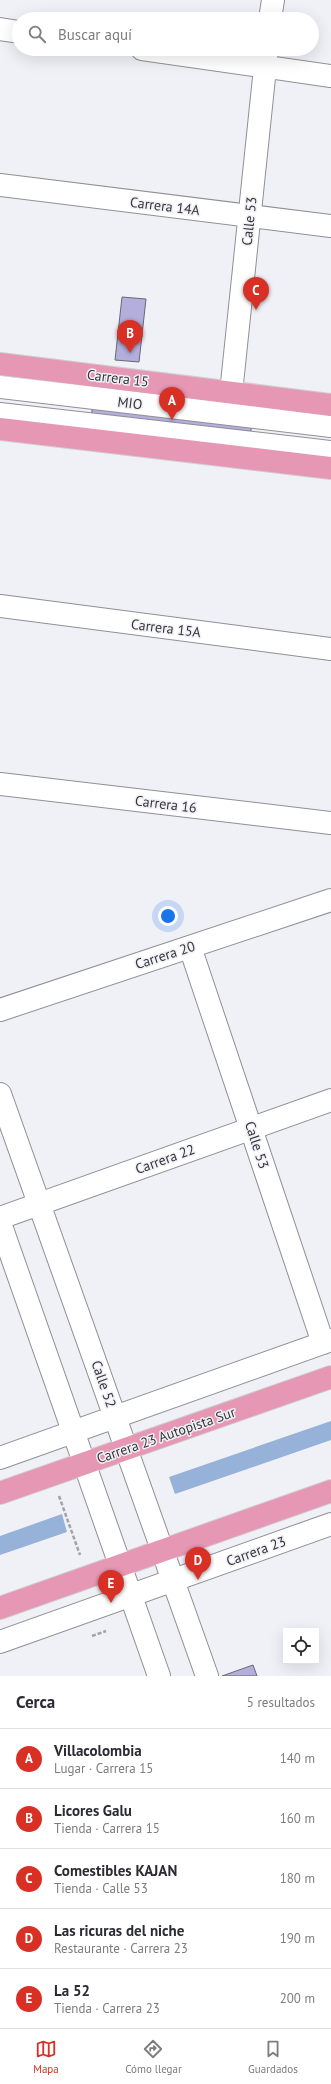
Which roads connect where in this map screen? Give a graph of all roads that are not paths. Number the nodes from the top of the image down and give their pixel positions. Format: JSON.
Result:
{"nodes":[{"id":1,"x":272,"y":0,"type":"edge"},
{"id":2,"x":271,"y":12,"type":"edge"},
{"id":3,"x":0,"y":29,"type":"edge"},
{"id":4,"x":12,"y":31,"type":"edge"},
{"id":5,"x":238,"y":56,"type":"edge"},
{"id":6,"x":266,"y":58,"type":"edge"},
{"id":7,"x":331,"y":76,"type":"edge"},
{"id":8,"x":0,"y":185,"type":"edge"},
{"id":9,"x":250,"y":216,"type":"junction"},
{"id":10,"x":331,"y":226,"type":"edge"},
{"id":11,"x":0,"y":364,"type":"edge"},
{"id":12,"x":0,"y":387,"type":"edge"},
{"id":13,"x":231,"y":393,"type":"junction"},
{"id":14,"x":331,"y":405,"type":"edge"},
{"id":15,"x":0,"y":414,"type":"edge"},
{"id":16,"x":331,"y":426,"type":"edge"},
{"id":17,"x":0,"y":429,"type":"edge"},
{"id":18,"x":331,"y":452,"type":"edge"},
{"id":19,"x":331,"y":468,"type":"edge"},
{"id":20,"x":0,"y":606,"type":"edge"},
{"id":21,"x":331,"y":650,"type":"edge"},
{"id":22,"x":0,"y":784,"type":"edge"},
{"id":23,"x":331,"y":823,"type":"edge"},
{"id":24,"x":331,"y":900,"type":"edge"},
{"id":25,"x":190,"y":947,"type":"junction"},
{"id":26,"x":0,"y":1010,"type":"edge"},
{"id":27,"x":0,"y":1094,"type":"edge"},
{"id":28,"x":331,"y":1100,"type":"edge"},
{"id":29,"x":251,"y":1128,"type":"junction"},
{"id":30,"x":39,"y":1204,"type":"junction"},
{"id":31,"x":0,"y":1218,"type":"edge"},
{"id":32,"x":0,"y":1223,"type":"edge"},
{"id":33,"x":327,"y":1342,"type":"edge"},
{"id":34,"x":331,"y":1377,"type":"edge"},
{"id":35,"x":116,"y":1418,"type":"junction"},
{"id":36,"x":74,"y":1432,"type":"junction"},
{"id":37,"x":127,"y":1449,"type":"junction"},
{"id":38,"x":0,"y":1458,"type":"edge"},
{"id":39,"x":85,"y":1464,"type":"junction"},
{"id":40,"x":331,"y":1491,"type":"edge"},
{"id":41,"x":0,"y":1493,"type":"edge"},
{"id":42,"x":331,"y":1524,"type":"edge"},
{"id":43,"x":163,"y":1550,"type":"junction"},
{"id":44,"x":120,"y":1566,"type":"junction"},
{"id":45,"x":174,"y":1580,"type":"junction"},
{"id":46,"x":130,"y":1596,"type":"junction"},
{"id":47,"x":0,"y":1608,"type":"edge"},
{"id":48,"x":0,"y":1642,"type":"edge"},
{"id":49,"x":159,"y":1676,"type":"edge"},
{"id":50,"x":207,"y":1676,"type":"edge"}],
"edges":[{"from":1,"to":2,"type":"street"},
{"from":3,"to":4,"type":"street"},
{"from":5,"to":6,"type":"street"},
{"from":6,"to":7,"type":"street"},
{"from":6,"to":9,"type":"street","name":"Calle 53"},
{"from":8,"to":9,"type":"street","name":"Carrera 14A"},
{"from":9,"to":10,"type":"street","name":"Carrera 14A"},
{"from":9,"to":13,"type":"street","name":"Calle 53"},
{"from":11,"to":13,"type":"main road","name":"Carrera 15"},
{"from":12,"to":16,"type":"street","name":"MIO"},
{"from":13,"to":14,"type":"main road","name":"Carrera 15"},
{"from":15,"to":18,"type":"street","name":"MIO"},
{"from":17,"to":19,"type":"main road"},
{"from":20,"to":21,"type":"street","name":"Carrera 15A"},
{"from":22,"to":23,"type":"street","name":"Carrera 16"},
{"from":24,"to":25,"type":"street","name":"Carrera 20"},
{"from":25,"to":26,"type":"street","name":"Carrera 20"},
{"from":25,"to":29,"type":"street","name":"Calle 53"},
{"from":27,"to":30,"type":"street","name":"Calle 52"},
{"from":28,"to":29,"type":"street","name":"Carrera 22"},
{"from":29,"to":30,"type":"street","name":"Carrera 22"},
{"from":29,"to":33,"type":"street","name":"Calle 53"},
{"from":30,"to":31,"type":"street","name":"Carrera 22"},
{"from":30,"to":35,"type":"street","name":"Calle 52"},
{"from":32,"to":36,"type":"street"},
{"from":33,"to":35,"type":"street"},
{"from":34,"to":37,"type":"main road","name":"Carrera 23 Autopista Sur"},
{"from":35,"to":36,"type":"street"},
{"from":35,"to":37,"type":"street","name":"Calle 52"},
{"from":36,"to":38,"type":"street"},
{"from":36,"to":39,"type":"street"},
{"from":37,"to":39,"type":"main road","name":"Carrera 23 Autopista Sur"},
{"from":37,"to":43,"type":"street","name":"Calle 52"},
{"from":39,"to":41,"type":"main road","name":"Carrera 23 Autopista Sur"},
{"from":39,"to":44,"type":"street"},
{"from":40,"to":43,"type":"main road"},
{"from":42,"to":45,"type":"street","name":"Carrera 23"},
{"from":43,"to":44,"type":"main road"},
{"from":43,"to":45,"type":"street","name":"Calle 52"},
{"from":44,"to":46,"type":"street"},
{"from":44,"to":47,"type":"main road"},
{"from":45,"to":46,"type":"street","name":"Carrera 23"},
{"from":45,"to":50,"type":"street","name":"Calle 52"},
{"from":46,"to":48,"type":"street","name":"Carrera 23"},
{"from":46,"to":49,"type":"street"}]}
